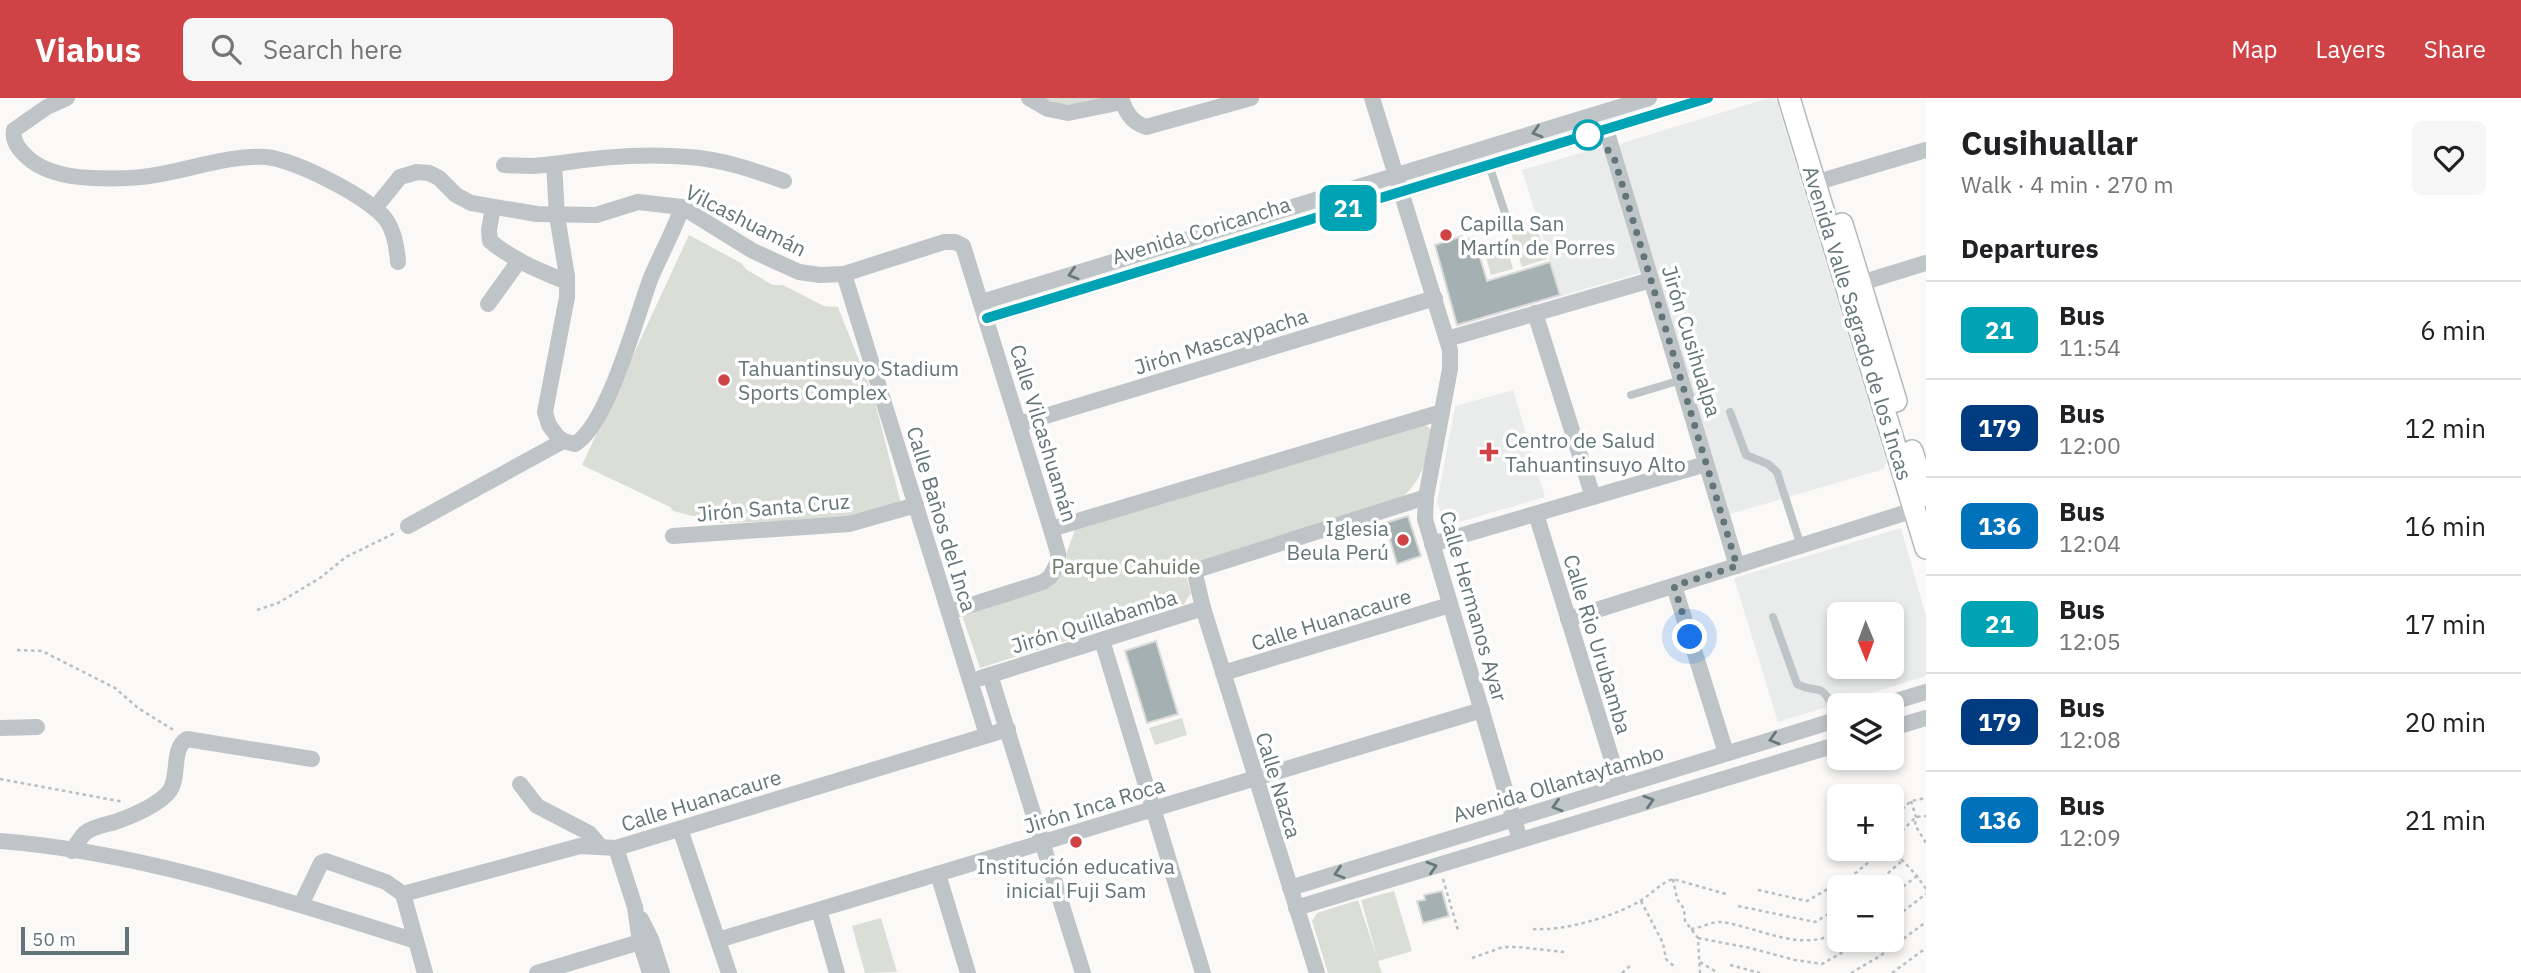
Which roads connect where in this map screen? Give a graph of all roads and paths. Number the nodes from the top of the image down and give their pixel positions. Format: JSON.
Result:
{"nodes":[{"id":1,"x":67,"y":98,"type":"edge"},
{"id":2,"x":1028,"y":98,"type":"edge"},
{"id":3,"x":1251,"y":98,"type":"edge"},
{"id":4,"x":1372,"y":98,"type":"edge"},
{"id":5,"x":1708,"y":98,"type":"edge"},
{"id":6,"x":1789,"y":98,"type":"edge"},
{"id":7,"x":1804,"y":98,"type":"edge"},
{"id":8,"x":1645,"y":99,"type":"edge"},
{"id":9,"x":1121,"y":100,"type":"edge"},
{"id":10,"x":1647,"y":117,"type":"junction"},
{"id":11,"x":1606,"y":129,"type":"junction"},
{"id":12,"x":1926,"y":150,"type":"edge"},
{"id":13,"x":554,"y":164,"type":"junction"},
{"id":14,"x":504,"y":165,"type":"dead end"},
{"id":15,"x":1489,"y":165,"type":"junction"},
{"id":16,"x":1396,"y":174,"type":"junction"},
{"id":17,"x":1828,"y":179,"type":"junction"},
{"id":18,"x":783,"y":181,"type":"dead end"},
{"id":19,"x":1401,"y":191,"type":"junction"},
{"id":20,"x":493,"y":207,"type":"junction"},
{"id":21,"x":682,"y":207,"type":"junction"},
{"id":22,"x":375,"y":208,"type":"junction"},
{"id":23,"x":1504,"y":213,"type":"dead end"},
{"id":24,"x":557,"y":216,"type":"junction"},
{"id":25,"x":955,"y":242,"type":"joint"},
{"id":26,"x":519,"y":261,"type":"junction"},
{"id":27,"x":398,"y":262,"type":"dead end"},
{"id":28,"x":1926,"y":263,"type":"edge"},
{"id":29,"x":844,"y":274,"type":"junction"},
{"id":30,"x":1651,"y":279,"type":"junction"},
{"id":31,"x":567,"y":282,"type":"junction"},
{"id":32,"x":1854,"y":285,"type":"junction"},
{"id":33,"x":1434,"y":298,"type":"junction"},
{"id":34,"x":488,"y":304,"type":"dead end"},
{"id":35,"x":984,"y":310,"type":"junction"},
{"id":36,"x":1535,"y":313,"type":"junction"},
{"id":37,"x":1447,"y":340,"type":"junction"},
{"id":38,"x":1681,"y":380,"type":"junction"},
{"id":39,"x":1631,"y":395,"type":"dead end"},
{"id":40,"x":1442,"y":412,"type":"junction"},
{"id":41,"x":1730,"y":412,"type":"dead end"},
{"id":42,"x":1019,"y":424,"type":"junction"},
{"id":43,"x":563,"y":441,"type":"junction"},
{"id":44,"x":1706,"y":464,"type":"junction"},
{"id":45,"x":1915,"y":469,"type":"edge"},
{"id":46,"x":1426,"y":497,"type":"junction"},
{"id":47,"x":1593,"y":497,"type":"junction"},
{"id":48,"x":1920,"y":503,"type":"edge"},
{"id":49,"x":916,"y":505,"type":"junction"},
{"id":50,"x":1536,"y":514,"type":"junction"},
{"id":51,"x":408,"y":526,"type":"joint"},
{"id":52,"x":1051,"y":529,"type":"junction"},
{"id":53,"x":673,"y":536,"type":"dead end"},
{"id":54,"x":1433,"y":544,"type":"junction"},
{"id":55,"x":1801,"y":546,"type":"junction"},
{"id":56,"x":1926,"y":548,"type":"edge"},
{"id":57,"x":1737,"y":566,"type":"junction"},
{"id":58,"x":1674,"y":586,"type":"junction"},
{"id":59,"x":1450,"y":605,"type":"junction"},
{"id":60,"x":1203,"y":608,"type":"junction"},
{"id":61,"x":257,"y":610,"type":"dead end"},
{"id":62,"x":949,"y":612,"type":"junction"},
{"id":63,"x":1773,"y":617,"type":"dead end"},
{"id":64,"x":1568,"y":619,"type":"junction"},
{"id":65,"x":1102,"y":640,"type":"junction"},
{"id":66,"x":18,"y":650,"type":"dead end"},
{"id":67,"x":1223,"y":673,"type":"junction"},
{"id":68,"x":990,"y":675,"type":"junction"},
{"id":69,"x":970,"y":681,"type":"junction"},
{"id":70,"x":1926,"y":692,"type":"edge"},
{"id":71,"x":1827,"y":696,"type":"edge"},
{"id":72,"x":1904,"y":699,"type":"edge"},
{"id":73,"x":1482,"y":710,"type":"junction"},
{"id":74,"x":1926,"y":718,"type":"edge"},
{"id":75,"x":1827,"y":722,"type":"edge"},
{"id":76,"x":1904,"y":724,"type":"edge"},
{"id":77,"x":37,"y":727,"type":"dead end"},
{"id":78,"x":0,"y":728,"type":"edge"},
{"id":79,"x":1007,"y":730,"type":"junction"},
{"id":80,"x":987,"y":735,"type":"junction"},
{"id":81,"x":187,"y":739,"type":"junction"},
{"id":82,"x":1827,"y":748,"type":"edge"},
{"id":83,"x":1726,"y":754,"type":"junction"},
{"id":84,"x":312,"y":759,"type":"dead end"},
{"id":85,"x":1255,"y":778,"type":"junction"},
{"id":86,"x":0,"y":779,"type":"edge"},
{"id":87,"x":520,"y":784,"type":"dead end"},
{"id":88,"x":1620,"y":786,"type":"junction"},
{"id":89,"x":1926,"y":798,"type":"edge"},
{"id":90,"x":1911,"y":801,"type":"junction"},
{"id":91,"x":1904,"y":808,"type":"edge"},
{"id":92,"x":1154,"y":809,"type":"junction"},
{"id":93,"x":136,"y":813,"type":"junction"},
{"id":94,"x":1926,"y":816,"type":"edge"},
{"id":95,"x":1916,"y":817,"type":"junction"},
{"id":96,"x":1514,"y":819,"type":"junction"},
{"id":97,"x":680,"y":829,"type":"junction"},
{"id":98,"x":1904,"y":829,"type":"edge"},
{"id":99,"x":1520,"y":840,"type":"junction"},
{"id":100,"x":0,"y":841,"type":"edge"},
{"id":101,"x":1043,"y":843,"type":"junction"},
{"id":102,"x":1926,"y":843,"type":"edge"},
{"id":103,"x":608,"y":848,"type":"junction"},
{"id":104,"x":72,"y":851,"type":"junction"},
{"id":105,"x":1870,"y":861,"type":"edge"},
{"id":106,"x":1902,"y":861,"type":"edge"},
{"id":107,"x":1904,"y":861,"type":"edge"},
{"id":108,"x":1439,"y":865,"type":"junction"},
{"id":109,"x":938,"y":874,"type":"junction"},
{"id":110,"x":1886,"y":875,"type":"edge"},
{"id":111,"x":1917,"y":876,"type":"junction"},
{"id":112,"x":1673,"y":879,"type":"junction"},
{"id":113,"x":1904,"y":886,"type":"edge"},
{"id":114,"x":1290,"y":888,"type":"junction"},
{"id":115,"x":1758,"y":890,"type":"dead end"},
{"id":116,"x":1926,"y":892,"type":"edge"},
{"id":117,"x":403,"y":894,"type":"junction"},
{"id":118,"x":1726,"y":894,"type":"dead end"},
{"id":119,"x":1641,"y":901,"type":"junction"},
{"id":120,"x":301,"y":905,"type":"junction"},
{"id":121,"x":1738,"y":906,"type":"dead end"},
{"id":122,"x":635,"y":908,"type":"junction"},
{"id":123,"x":1296,"y":908,"type":"junction"},
{"id":124,"x":819,"y":910,"type":"junction"},
{"id":125,"x":1904,"y":910,"type":"edge"},
{"id":126,"x":1827,"y":915,"type":"edge"},
{"id":127,"x":1926,"y":922,"type":"edge"},
{"id":128,"x":1532,"y":929,"type":"dead end"},
{"id":129,"x":1691,"y":929,"type":"junction"},
{"id":130,"x":1458,"y":930,"type":"dead end"},
{"id":131,"x":1827,"y":937,"type":"edge"},
{"id":132,"x":1698,"y":938,"type":"junction"},
{"id":133,"x":718,"y":940,"type":"junction"},
{"id":134,"x":416,"y":941,"type":"junction"},
{"id":135,"x":640,"y":942,"type":"junction"},
{"id":136,"x":1926,"y":948,"type":"edge"},
{"id":137,"x":1564,"y":952,"type":"dead end"},
{"id":138,"x":1843,"y":952,"type":"edge"},
{"id":139,"x":1472,"y":958,"type":"dead end"},
{"id":140,"x":1699,"y":961,"type":"junction"},
{"id":141,"x":1632,"y":965,"type":"dead end"},
{"id":142,"x":1730,"y":965,"type":"dead end"},
{"id":143,"x":1675,"y":968,"type":"dead end"},
{"id":144,"x":425,"y":973,"type":"edge"},
{"id":145,"x":537,"y":973,"type":"edge"},
{"id":146,"x":650,"y":973,"type":"edge"},
{"id":147,"x":662,"y":973,"type":"edge"},
{"id":148,"x":729,"y":973,"type":"edge"},
{"id":149,"x":837,"y":973,"type":"edge"},
{"id":150,"x":968,"y":973,"type":"edge"},
{"id":151,"x":1083,"y":973,"type":"edge"},
{"id":152,"x":1203,"y":973,"type":"edge"},
{"id":153,"x":1317,"y":973,"type":"edge"},
{"id":154,"x":1622,"y":973,"type":"edge"},
{"id":155,"x":1700,"y":973,"type":"edge"},
{"id":156,"x":1718,"y":973,"type":"edge"},
{"id":157,"x":1760,"y":973,"type":"edge"},
{"id":158,"x":1852,"y":973,"type":"edge"},
{"id":159,"x":1892,"y":973,"type":"edge"}],
"edges":[{"from":1,"to":22,"type":"street"},
{"from":2,"to":9,"type":"street"},
{"from":3,"to":9,"type":"street"},
{"from":4,"to":16,"type":"street","name":"Calle Hermanos Ayar"},
{"from":5,"to":10,"type":"street","name":"Avenida Coricancha"},
{"from":6,"to":32,"type":"street","name":"Avenida Valle Sagrado de los Incas"},
{"from":7,"to":17,"type":"street","name":"Avenida Valle Sagrado de los Incas"},
{"from":8,"to":10,"type":"street"},
{"from":8,"to":16,"type":"street","name":"Avenida Coricancha","one_way":true},
{"from":10,"to":11,"type":"street","name":"Avenida Coricancha"},
{"from":11,"to":15,"type":"street","name":"Avenida Coricancha"},
{"from":11,"to":30,"type":"street","name":"Jirón Cusihualpa"},
{"from":12,"to":17,"type":"street"},
{"from":13,"to":14,"type":"street"},
{"from":13,"to":18,"type":"street"},
{"from":13,"to":24,"type":"street"},
{"from":15,"to":19,"type":"street","name":"Avenida Coricancha"},
{"from":15,"to":23,"type":"lane"},
{"from":16,"to":19,"type":"street","name":"Calle Hermanos Ayar"},
{"from":16,"to":35,"type":"street","name":"Avenida Coricancha","one_way":true},
{"from":17,"to":32,"type":"street","name":"Avenida Valle Sagrado de los Incas"},
{"from":19,"to":33,"type":"street","name":"Calle Hermanos Ayar"},
{"from":19,"to":35,"type":"street","name":"Avenida Coricancha"},
{"from":20,"to":22,"type":"street","name":"Vilcashuamán"},
{"from":20,"to":24,"type":"street","name":"Vilcashuamán"},
{"from":20,"to":26,"type":"street"},
{"from":21,"to":24,"type":"street","name":"Vilcashuamán"},
{"from":21,"to":29,"type":"street","name":"Vilcashuamán"},
{"from":21,"to":43,"type":"street"},
{"from":22,"to":27,"type":"street"},
{"from":24,"to":31,"type":"street"},
{"from":25,"to":29,"type":"street","name":"Vilcashuamán"},
{"from":25,"to":35,"type":"street","name":"Calle Vilcashuamán"},
{"from":26,"to":31,"type":"street"},
{"from":26,"to":34,"type":"street"},
{"from":28,"to":32,"type":"street"},
{"from":29,"to":49,"type":"street","name":"Calle Baños del Inca"},
{"from":30,"to":36,"type":"street"},
{"from":30,"to":38,"type":"street","name":"Jirón Cusihualpa"},
{"from":31,"to":43,"type":"street"},
{"from":32,"to":45,"type":"street","name":"Avenida Valle Sagrado de los Incas"},
{"from":33,"to":37,"type":"street","name":"Calle Hermanos Ayar"},
{"from":33,"to":42,"type":"street","name":"Jirón Mascaypacha"},
{"from":35,"to":42,"type":"street","name":"Calle Vilcashuamán"},
{"from":36,"to":37,"type":"street"},
{"from":36,"to":47,"type":"street"},
{"from":37,"to":40,"type":"street","name":"Calle Hermanos Ayar"},
{"from":38,"to":39,"type":"lane"},
{"from":38,"to":44,"type":"street","name":"Jirón Cusihualpa"},
{"from":40,"to":46,"type":"street","name":"Calle Hermanos Ayar"},
{"from":40,"to":52,"type":"street"},
{"from":41,"to":55,"type":"lane"},
{"from":42,"to":52,"type":"street","name":"Calle Vilcashuamán"},
{"from":43,"to":51,"type":"street"},
{"from":44,"to":47,"type":"street"},
{"from":44,"to":57,"type":"street","name":"Jirón Cusihualpa"},
{"from":45,"to":48,"type":"street","name":"Avenida Valle Sagrado de los Incas"},
{"from":46,"to":54,"type":"street","name":"Calle Hermanos Ayar"},
{"from":46,"to":60,"type":"street","name":"Jirón Quillabamba"},
{"from":47,"to":50,"type":"street"},
{"from":48,"to":55,"type":"street"},
{"from":48,"to":56,"type":"street","name":"Avenida Valle Sagrado de los Incas"},
{"from":49,"to":53,"type":"street","name":"Jirón Santa Cruz"},
{"from":49,"to":62,"type":"street","name":"Calle Baños del Inca"},
{"from":50,"to":54,"type":"street"},
{"from":50,"to":64,"type":"street","name":"Calle Rio Urubamba"},
{"from":51,"to":61,"type":"path"},
{"from":52,"to":62,"type":"street","name":"Calle Vilcashuamán"},
{"from":54,"to":59,"type":"street","name":"Calle Hermanos Ayar"},
{"from":55,"to":57,"type":"street"},
{"from":57,"to":58,"type":"street"},
{"from":58,"to":64,"type":"street"},
{"from":58,"to":83,"type":"street"},
{"from":59,"to":67,"type":"street","name":"Calle Huanacaure"},
{"from":59,"to":73,"type":"street","name":"Calle Hermanos Ayar"},
{"from":60,"to":65,"type":"street","name":"Jirón Quillabamba"},
{"from":60,"to":67,"type":"street","name":"Calle Nazca"},
{"from":62,"to":69,"type":"street","name":"Calle Baños del Inca"},
{"from":63,"to":71,"type":"lane"},
{"from":64,"to":88,"type":"street","name":"Calle Rio Urubamba"},
{"from":65,"to":68,"type":"street","name":"Jirón Quillabamba"},
{"from":65,"to":92,"type":"street"},
{"from":66,"to":81,"type":"path"},
{"from":67,"to":85,"type":"street","name":"Calle Nazca"},
{"from":68,"to":69,"type":"street","name":"Jirón Quillabamba"},
{"from":68,"to":79,"type":"street"},
{"from":69,"to":80,"type":"street","name":"Calle Baños del Inca"},
{"from":70,"to":72,"type":"street"},
{"from":73,"to":85,"type":"street","name":"Jirón Inca Roca"},
{"from":73,"to":96,"type":"street","name":"Calle Hermanos Ayar"},
{"from":74,"to":76,"type":"street"},
{"from":75,"to":83,"type":"street","name":"Avenida Ollantaytambo","one_way":true},
{"from":77,"to":78,"type":"street"},
{"from":79,"to":80,"type":"street","name":"Calle Huanacaure"},
{"from":79,"to":101,"type":"street"},
{"from":80,"to":97,"type":"street","name":"Calle Huanacaure"},
{"from":81,"to":84,"type":"street"},
{"from":81,"to":93,"type":"street"},
{"from":99,"to":82,"type":"street","name":"Avenida Ollantaytambo","one_way":true},
{"from":83,"to":88,"type":"street","name":"Avenida Ollantaytambo"},
{"from":85,"to":92,"type":"street","name":"Jirón Inca Roca"},
{"from":85,"to":114,"type":"street","name":"Calle Nazca"},
{"from":86,"to":93,"type":"path"},
{"from":87,"to":103,"type":"street"},
{"from":88,"to":96,"type":"street","name":"Avenida Ollantaytambo","one_way":true},
{"from":89,"to":90,"type":"path"},
{"from":90,"to":91,"type":"path"},
{"from":90,"to":95,"type":"path"},
{"from":92,"to":101,"type":"street","name":"Jirón Inca Roca"},
{"from":92,"to":152,"type":"street"},
{"from":93,"to":104,"type":"street"},
{"from":94,"to":95,"type":"path"},
{"from":95,"to":98,"type":"path"},
{"from":95,"to":102,"type":"path"},
{"from":96,"to":99,"type":"street","name":"Calle Hermanos Ayar"},
{"from":96,"to":114,"type":"street","name":"Avenida Ollantaytambo","one_way":true},
{"from":97,"to":103,"type":"street","name":"Calle Huanacaure"},
{"from":97,"to":133,"type":"street"},
{"from":99,"to":108,"type":"street","name":"Avenida Ollantaytambo"},
{"from":100,"to":104,"type":"street"},
{"from":101,"to":109,"type":"street","name":"Jirón Inca Roca"},
{"from":101,"to":151,"type":"street"},
{"from":103,"to":117,"type":"street","name":"Calle Huanacaure"},
{"from":103,"to":122,"type":"street"},
{"from":104,"to":120,"type":"street"},
{"from":105,"to":115,"type":"path"},
{"from":106,"to":110,"type":"path"},
{"from":107,"to":111,"type":"path"},
{"from":123,"to":108,"type":"street","name":"Avenida Ollantaytambo","one_way":true},
{"from":108,"to":130,"type":"path"},
{"from":109,"to":124,"type":"street","name":"Jirón Inca Roca"},
{"from":109,"to":150,"type":"street"},
{"from":111,"to":113,"type":"path"},
{"from":111,"to":116,"type":"path"},
{"from":112,"to":118,"type":"path"},
{"from":112,"to":119,"type":"path"},
{"from":112,"to":129,"type":"path"},
{"from":114,"to":123,"type":"street","name":"Calle Nazca"},
{"from":116,"to":125,"type":"path"},
{"from":117,"to":120,"type":"street"},
{"from":117,"to":134,"type":"street"},
{"from":119,"to":128,"type":"path"},
{"from":119,"to":143,"type":"path"},
{"from":120,"to":134,"type":"street"},
{"from":121,"to":126,"type":"path"},
{"from":122,"to":135,"type":"street"},
{"from":122,"to":147,"type":"street"},
{"from":123,"to":153,"type":"street","name":"Calle Nazca"},
{"from":124,"to":133,"type":"street","name":"Jirón Inca Roca"},
{"from":124,"to":149,"type":"street"},
{"from":127,"to":158,"type":"path"},
{"from":129,"to":131,"type":"path"},
{"from":129,"to":132,"type":"path"},
{"from":132,"to":138,"type":"path"},
{"from":132,"to":140,"type":"path"},
{"from":133,"to":148,"type":"street"},
{"from":134,"to":144,"type":"street"},
{"from":135,"to":145,"type":"street"},
{"from":135,"to":146,"type":"street"},
{"from":136,"to":159,"type":"path"},
{"from":137,"to":139,"type":"path"},
{"from":140,"to":155,"type":"path"},
{"from":140,"to":156,"type":"path"},
{"from":141,"to":154,"type":"path"},
{"from":142,"to":157,"type":"path"}]}
